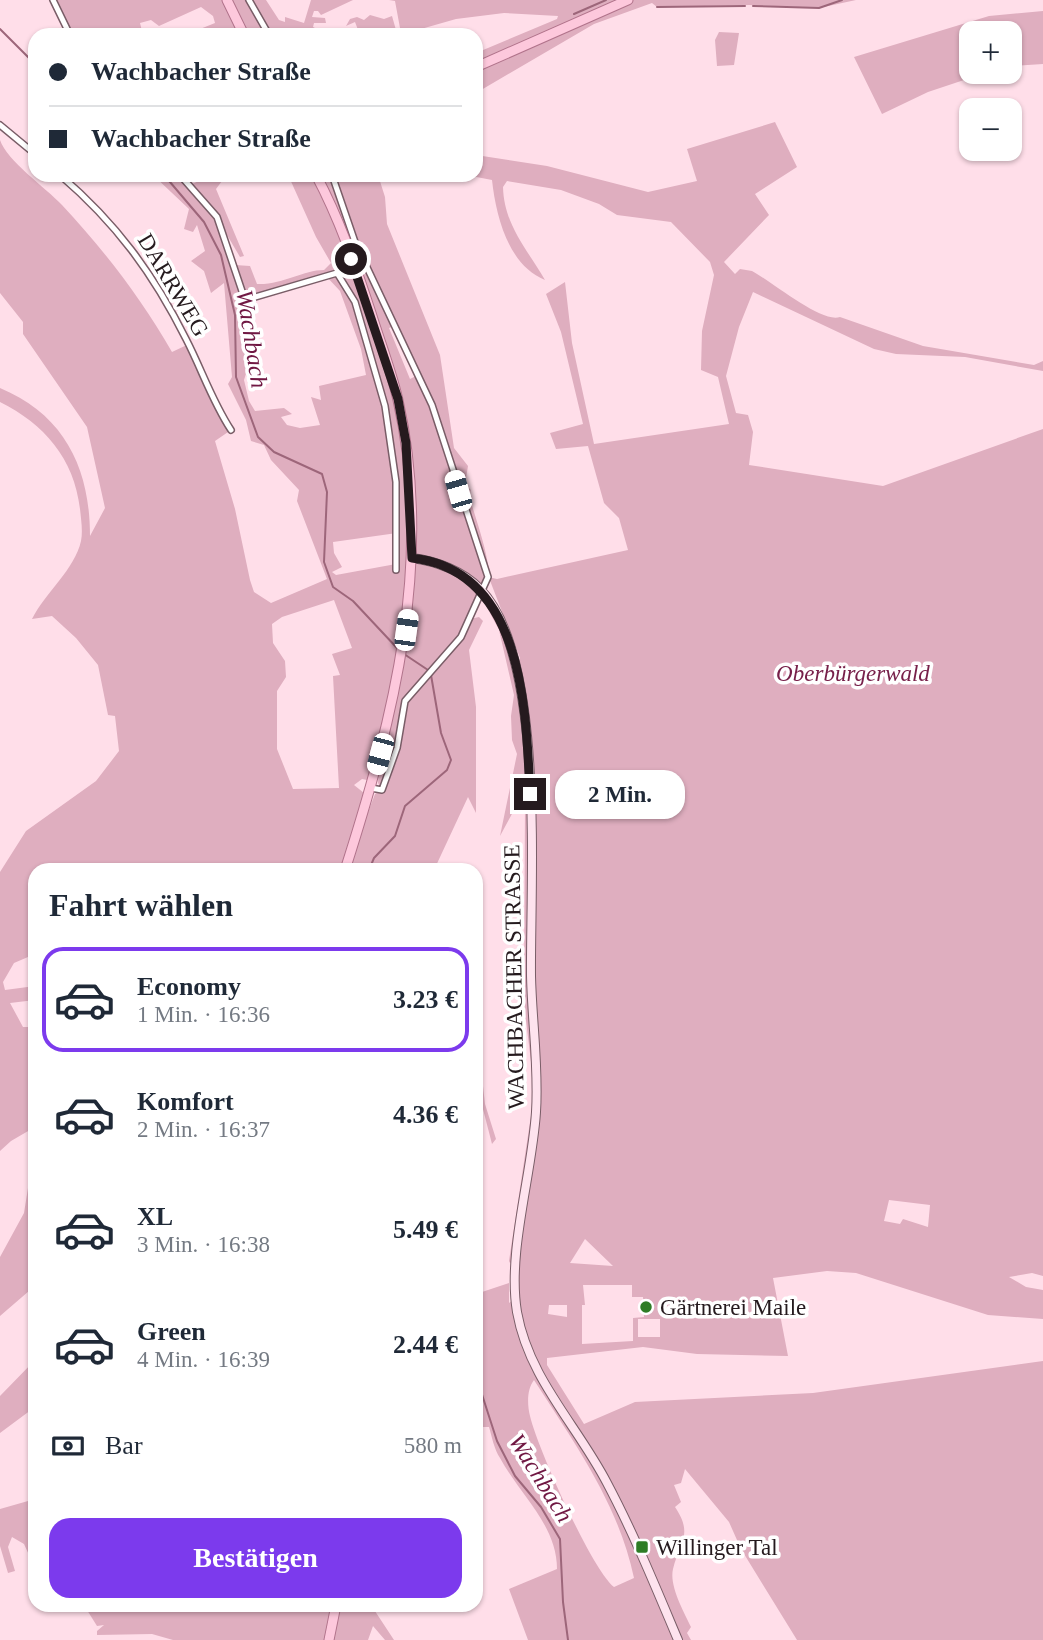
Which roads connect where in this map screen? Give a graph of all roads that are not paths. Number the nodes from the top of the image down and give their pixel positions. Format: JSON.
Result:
{"nodes":[{"id":1,"x":53,"y":0,"type":"edge"},
{"id":2,"x":227,"y":0,"type":"edge"},
{"id":3,"x":249,"y":0,"type":"edge"},
{"id":4,"x":628,"y":0,"type":"edge"},
{"id":5,"x":67,"y":28,"type":"edge"},
{"id":6,"x":241,"y":28,"type":"edge"},
{"id":7,"x":265,"y":28,"type":"edge"},
{"id":8,"x":483,"y":63,"type":"edge"},
{"id":9,"x":0,"y":125,"type":"edge"},
{"id":10,"x":28,"y":148,"type":"edge"},
{"id":11,"x":67,"y":182,"type":"edge"},
{"id":12,"x":186,"y":182,"type":"edge"},
{"id":13,"x":319,"y":182,"type":"edge"},
{"id":14,"x":334,"y":182,"type":"edge"},
{"id":15,"x":230,"y":430,"type":"dead end"},
{"id":16,"x":412,"y":558,"type":"junction"},
{"id":17,"x":396,"y":569,"type":"dead end"},
{"id":18,"x":483,"y":591,"type":"junction"},
{"id":19,"x":371,"y":788,"type":"junction"},
{"id":20,"x":347,"y":863,"type":"edge"},
{"id":21,"x":334,"y":1612,"type":"edge"},
{"id":22,"x":329,"y":1640,"type":"edge"},
{"id":23,"x":678,"y":1640,"type":"edge"}],
"edges":[{"from":1,"to":5,"type":"street"},
{"from":2,"to":6,"type":"main road"},
{"from":3,"to":7,"type":"street"},
{"from":4,"to":8,"type":"main road"},
{"from":9,"to":10,"type":"street"},
{"from":11,"to":15,"type":"street","name":"DARRWEG"},
{"from":12,"to":17,"type":"street"},
{"from":13,"to":16,"type":"main road"},
{"from":14,"to":18,"type":"street"},
{"from":16,"to":18,"type":"street","name":"WACHBACHER STRASSE"},
{"from":16,"to":19,"type":"main road"},
{"from":18,"to":19,"type":"street"},
{"from":18,"to":23,"type":"street","name":"WACHBACHER STRASSE"},
{"from":19,"to":20,"type":"main road"},
{"from":21,"to":22,"type":"main road"}]}
